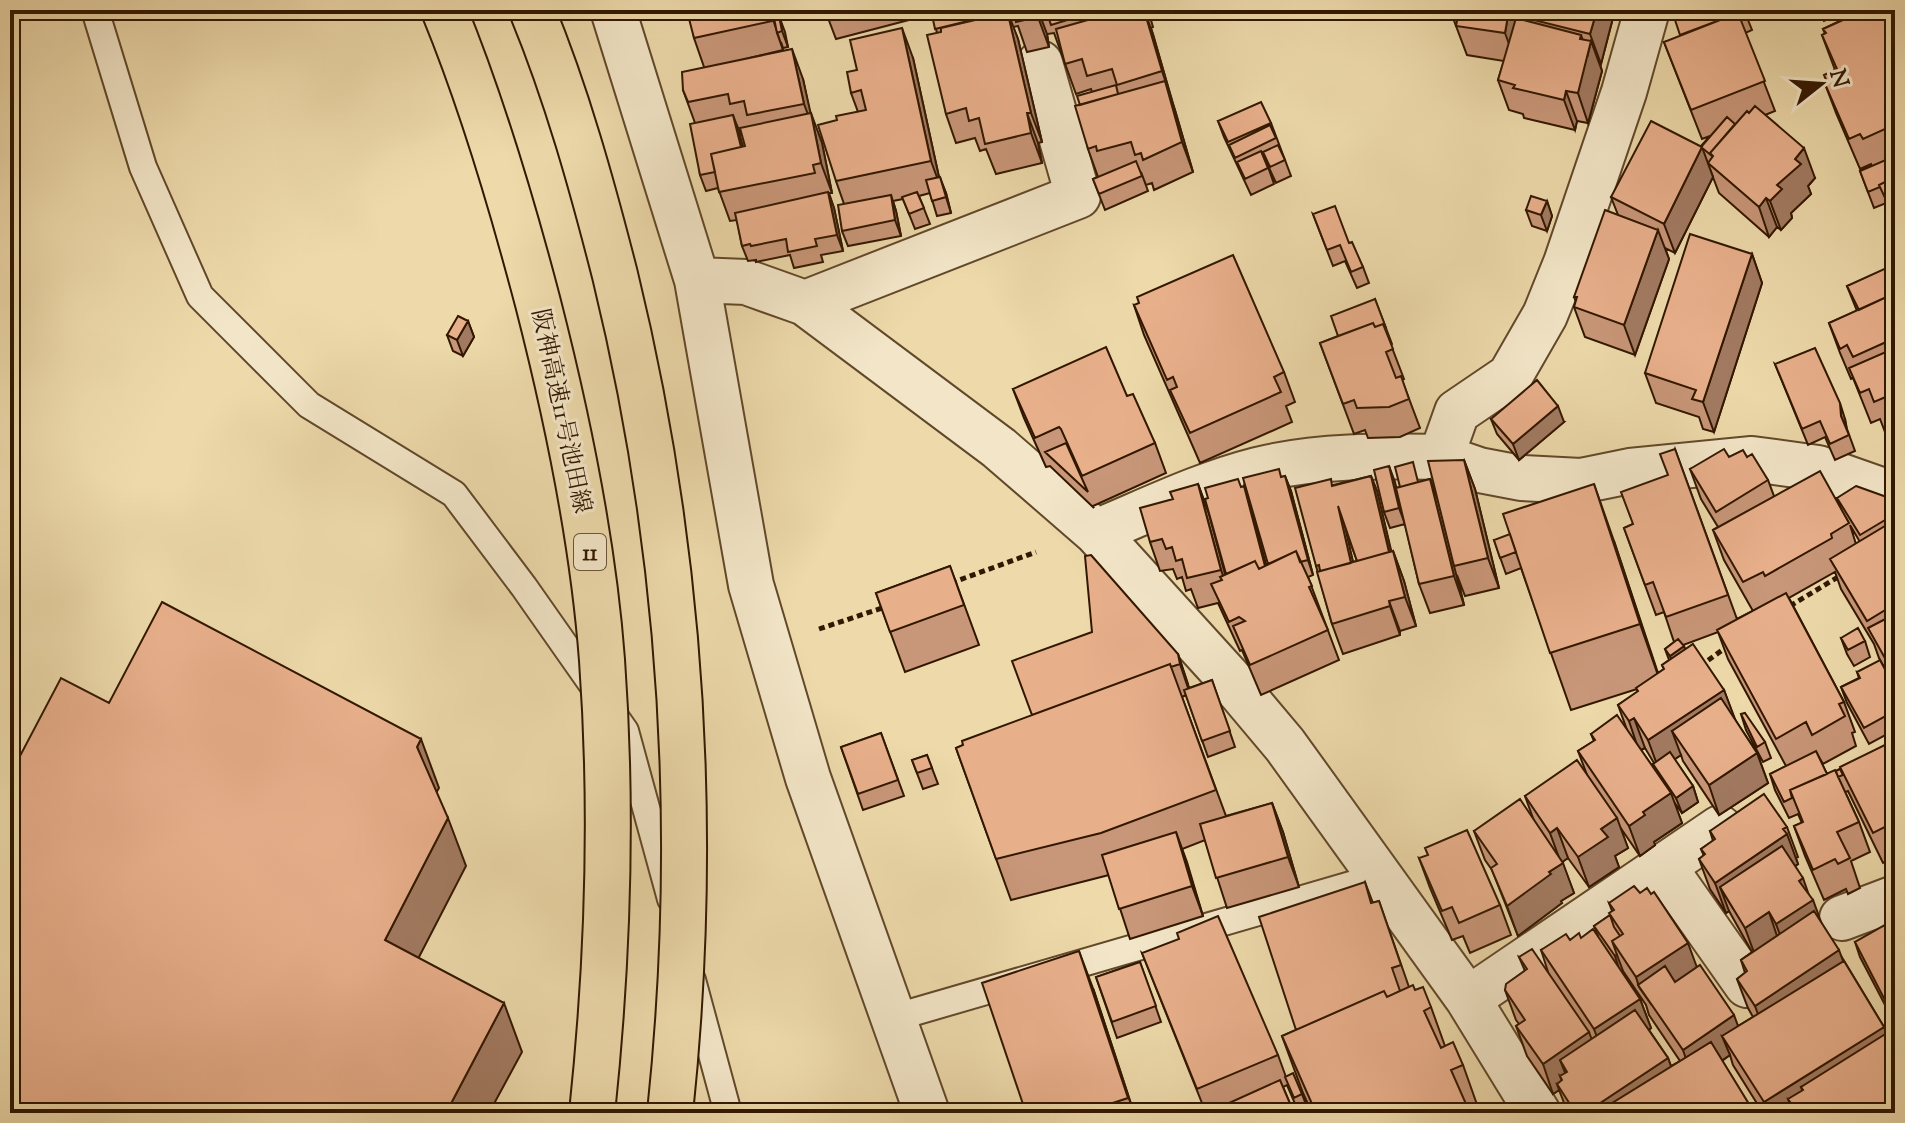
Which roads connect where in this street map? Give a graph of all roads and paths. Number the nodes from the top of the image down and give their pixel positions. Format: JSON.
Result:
{"nodes":[{"id":1,"x":95,"y":10,"type":"edge"},
{"id":2,"x":444,"y":10,"type":"edge"},
{"id":3,"x":532,"y":10,"type":"edge"},
{"id":4,"x":613,"y":10,"type":"edge"},
{"id":5,"x":1647,"y":10,"type":"edge"},
{"id":6,"x":1040,"y":63,"type":"dead end"},
{"id":7,"x":697,"y":280,"type":"junction"},
{"id":8,"x":805,"y":303,"type":"junction"},
{"id":9,"x":1441,"y":457,"type":"junction"},
{"id":10,"x":1895,"y":495,"type":"edge"},
{"id":11,"x":1096,"y":532,"type":"junction"},
{"id":12,"x":1844,"y":574,"type":"edge"},
{"id":13,"x":944,"y":586,"type":"edge"},
{"id":14,"x":892,"y":605,"type":"edge"},
{"id":15,"x":1790,"y":607,"type":"edge"},
{"id":16,"x":1738,"y":639,"type":"edge"},
{"id":17,"x":768,"y":645,"type":"junction"},
{"id":18,"x":1694,"y":670,"type":"edge"},
{"id":19,"x":1720,"y":828,"type":"edge"},
{"id":20,"x":1664,"y":867,"type":"junction"},
{"id":21,"x":1382,"y":876,"type":"junction"},
{"id":22,"x":1895,"y":898,"type":"edge"},
{"id":23,"x":1842,"y":918,"type":"dead end"},
{"id":24,"x":1747,"y":985,"type":"edge"},
{"id":25,"x":1468,"y":999,"type":"junction"},
{"id":26,"x":893,"y":1018,"type":"junction"},
{"id":27,"x":592,"y":1113,"type":"edge"},
{"id":28,"x":670,"y":1113,"type":"edge"},
{"id":29,"x":728,"y":1113,"type":"edge"},
{"id":30,"x":927,"y":1113,"type":"edge"},
{"id":31,"x":1538,"y":1113,"type":"edge"}],
"edges":[{"from":1,"to":29,"type":"lane"},
{"from":2,"to":27,"type":"highway","name":"阪神高速11号池田線","number":"11","bridge":true},
{"from":3,"to":28,"type":"highway","bridge":true},
{"from":4,"to":7,"type":"street"},
{"from":5,"to":9,"type":"street"},
{"from":6,"to":8,"type":"street"},
{"from":7,"to":8,"type":"street"},
{"from":7,"to":17,"type":"street"},
{"from":8,"to":11,"type":"street"},
{"from":9,"to":10,"type":"street"},
{"from":9,"to":11,"type":"street"},
{"from":11,"to":13,"type":"path"},
{"from":11,"to":21,"type":"street"},
{"from":12,"to":15,"type":"path"},
{"from":14,"to":17,"type":"path"},
{"from":16,"to":18,"type":"path"},
{"from":17,"to":26,"type":"street"},
{"from":19,"to":20,"type":"street"},
{"from":20,"to":24,"type":"street"},
{"from":20,"to":25,"type":"street"},
{"from":21,"to":25,"type":"street"},
{"from":21,"to":26,"type":"lane"},
{"from":22,"to":23,"type":"street"},
{"from":25,"to":31,"type":"street"},
{"from":26,"to":30,"type":"street"}]}
